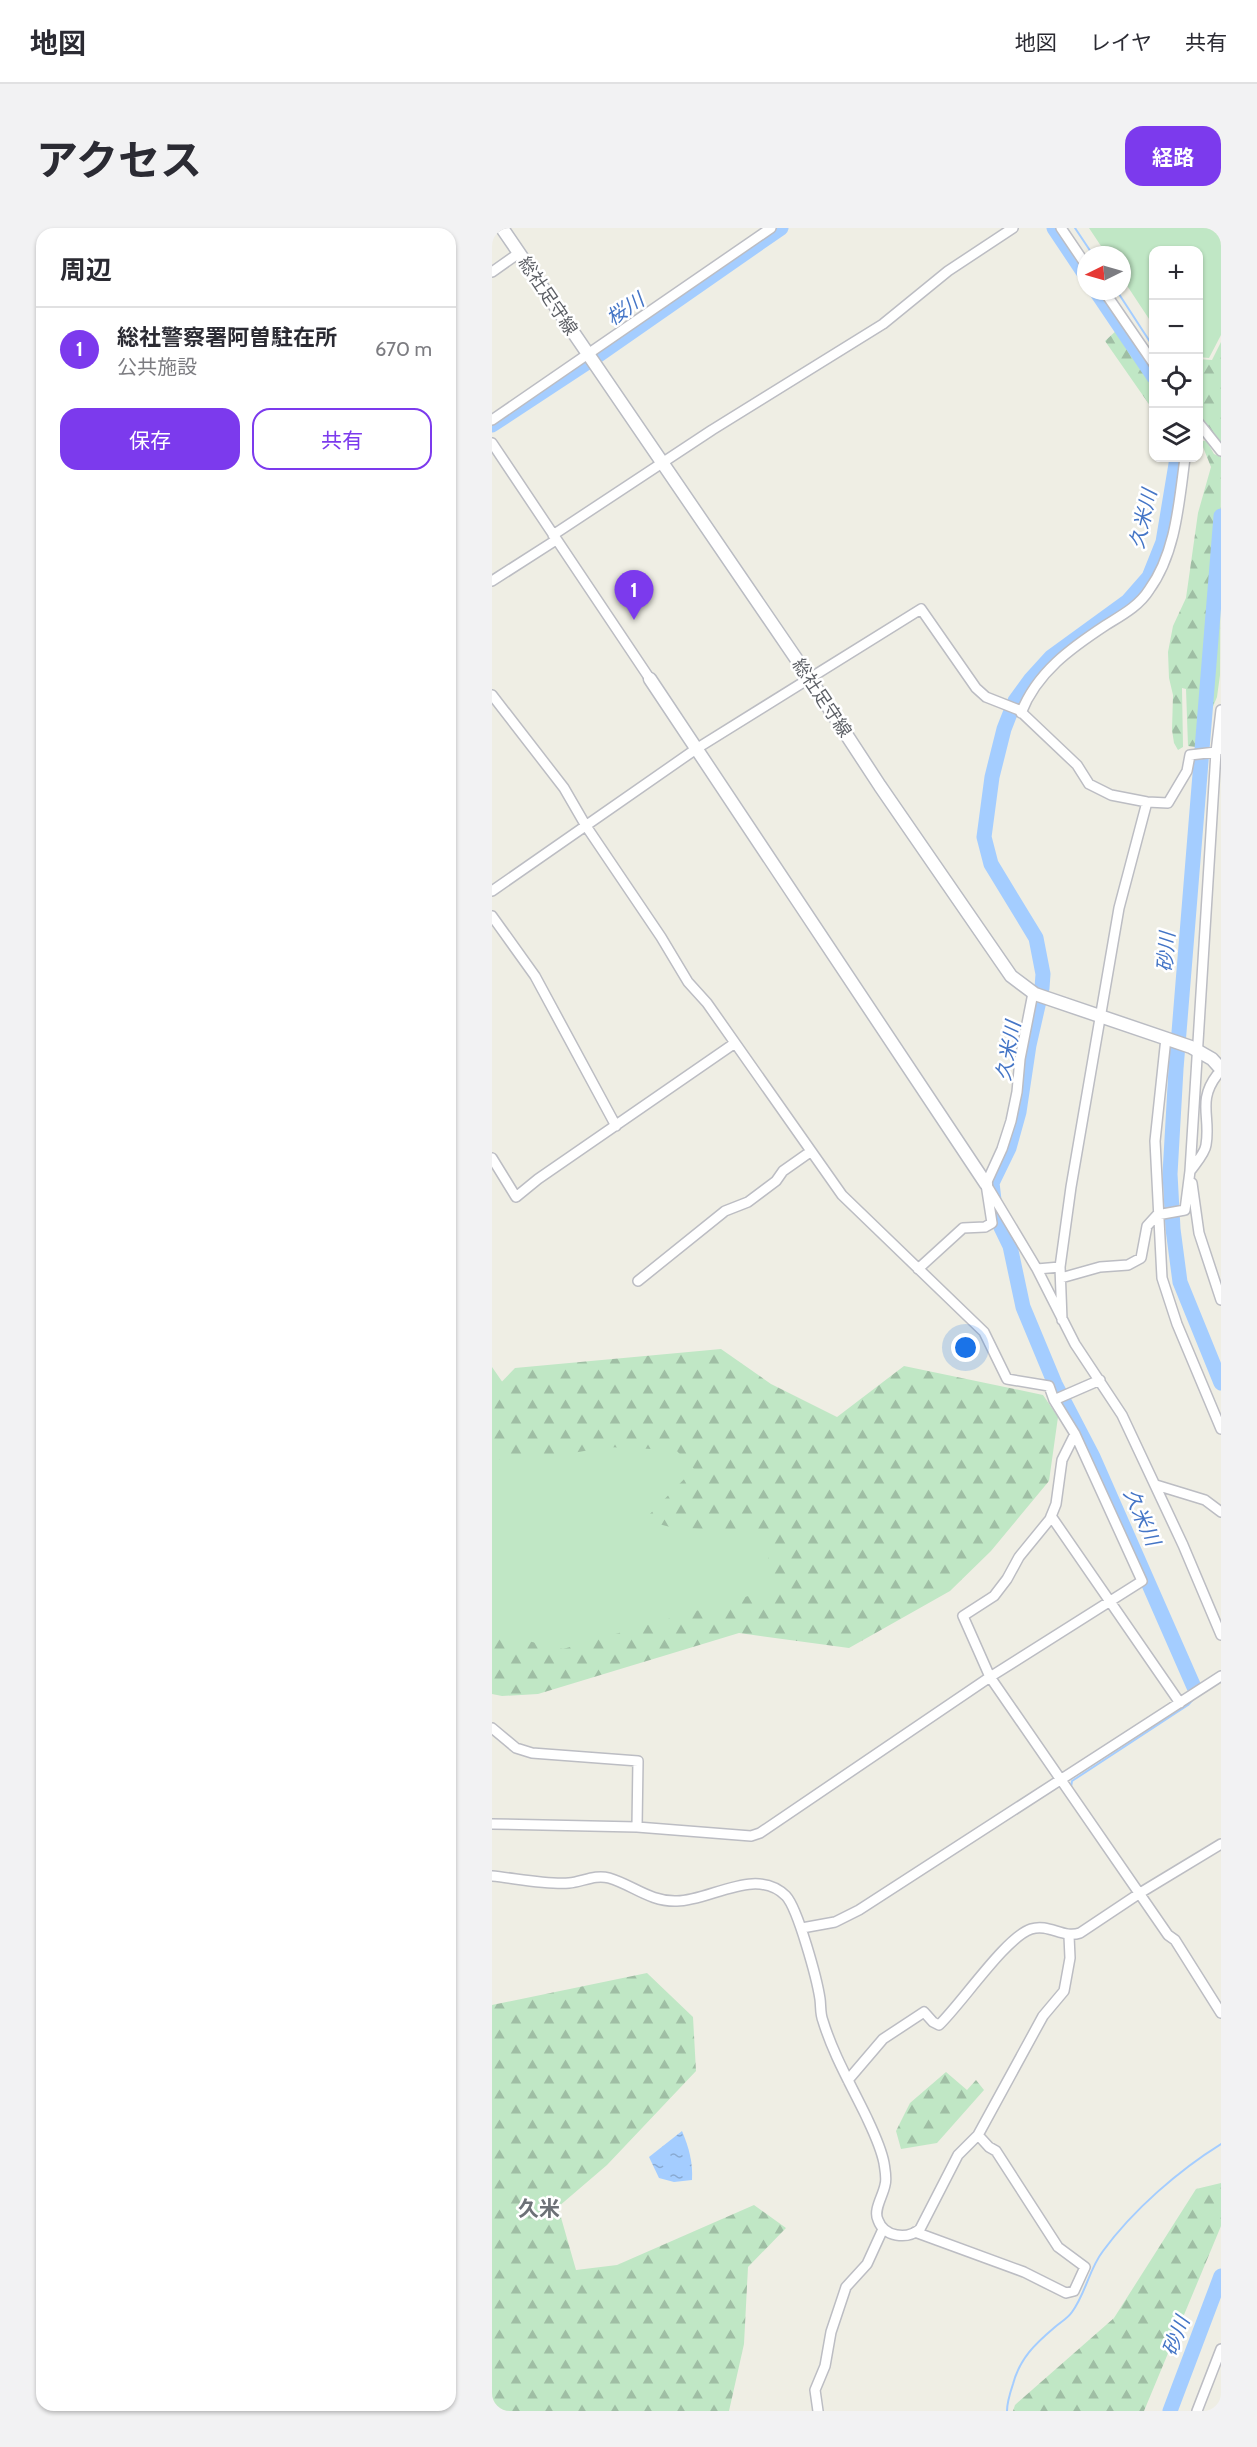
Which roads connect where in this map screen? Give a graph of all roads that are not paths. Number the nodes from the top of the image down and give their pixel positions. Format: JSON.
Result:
{"nodes":[{"id":1,"x":502,"y":228,"type":"edge"},
{"id":2,"x":771,"y":228,"type":"edge"},
{"id":3,"x":1013,"y":228,"type":"edge"},
{"id":4,"x":1061,"y":228,"type":"edge"},
{"id":5,"x":1077,"y":252,"type":"edge"},
{"id":6,"x":519,"y":253,"type":"junction"},
{"id":7,"x":492,"y":272,"type":"edge"},
{"id":8,"x":1110,"y":300,"type":"edge"},
{"id":9,"x":589,"y":357,"type":"junction"},
{"id":10,"x":1149,"y":357,"type":"edge"},
{"id":11,"x":492,"y":420,"type":"edge"},
{"id":12,"x":1203,"y":428,"type":"edge"},
{"id":13,"x":492,"y":443,"type":"edge"},
{"id":14,"x":1221,"y":451,"type":"edge"},
{"id":15,"x":1184,"y":462,"type":"edge"},
{"id":16,"x":661,"y":463,"type":"junction"},
{"id":17,"x":555,"y":537,"type":"junction"},
{"id":18,"x":492,"y":581,"type":"edge"},
{"id":19,"x":650,"y":679,"type":"joint"},
{"id":20,"x":810,"y":679,"type":"junction"},
{"id":21,"x":492,"y":695,"type":"edge"},
{"id":22,"x":1221,"y":710,"type":"edge"},
{"id":23,"x":1020,"y":712,"type":"junction"},
{"id":24,"x":696,"y":749,"type":"junction"},
{"id":25,"x":1215,"y":751,"type":"edge"},
{"id":26,"x":1147,"y":802,"type":"junction"},
{"id":27,"x":586,"y":826,"type":"junction"},
{"id":28,"x":492,"y":891,"type":"edge"},
{"id":29,"x":492,"y":916,"type":"edge"},
{"id":30,"x":1038,"y":995,"type":"junction"},
{"id":31,"x":1101,"y":1017,"type":"junction"},
{"id":32,"x":1168,"y":1039,"type":"junction"},
{"id":33,"x":735,"y":1043,"type":"junction"},
{"id":34,"x":1194,"y":1048,"type":"junction"},
{"id":35,"x":1219,"y":1072,"type":"edge"},
{"id":36,"x":616,"y":1126,"type":"junction"},
{"id":37,"x":810,"y":1152,"type":"junction"},
{"id":38,"x":492,"y":1158,"type":"edge"},
{"id":39,"x":1190,"y":1171,"type":"junction"},
{"id":40,"x":988,"y":1188,"type":"junction"},
{"id":41,"x":1185,"y":1210,"type":"junction"},
{"id":42,"x":1157,"y":1215,"type":"junction"},
{"id":43,"x":1198,"y":1224,"type":"junction"},
{"id":44,"x":1060,"y":1267,"type":"junction"},
{"id":45,"x":918,"y":1269,"type":"junction"},
{"id":46,"x":1037,"y":1269,"type":"junction"},
{"id":47,"x":1061,"y":1278,"type":"junction"},
{"id":48,"x":638,"y":1281,"type":"dead end"},
{"id":49,"x":1221,"y":1300,"type":"edge"},
{"id":50,"x":1062,"y":1320,"type":"junction"},
{"id":51,"x":1100,"y":1380,"type":"junction"},
{"id":52,"x":1059,"y":1398,"type":"junction"},
{"id":53,"x":1221,"y":1429,"type":"edge"},
{"id":54,"x":1076,"y":1434,"type":"junction"},
{"id":55,"x":1156,"y":1485,"type":"junction"},
{"id":56,"x":1221,"y":1512,"type":"edge"},
{"id":57,"x":1051,"y":1516,"type":"junction"},
{"id":58,"x":1110,"y":1602,"type":"junction"},
{"id":59,"x":1221,"y":1635,"type":"edge"},
{"id":60,"x":1221,"y":1676,"type":"edge"},
{"id":61,"x":990,"y":1677,"type":"junction"},
{"id":62,"x":1180,"y":1703,"type":"junction"},
{"id":63,"x":492,"y":1728,"type":"edge"},
{"id":64,"x":1062,"y":1781,"type":"junction"},
{"id":65,"x":492,"y":1824,"type":"edge"},
{"id":66,"x":637,"y":1827,"type":"junction"},
{"id":67,"x":1221,"y":1844,"type":"edge"},
{"id":68,"x":492,"y":1876,"type":"edge"},
{"id":69,"x":1142,"y":1892,"type":"junction"},
{"id":70,"x":802,"y":1928,"type":"junction"},
{"id":71,"x":1069,"y":1936,"type":"junction"},
{"id":72,"x":1221,"y":2013,"type":"edge"},
{"id":73,"x":848,"y":2080,"type":"junction"},
{"id":74,"x":978,"y":2135,"type":"junction"},
{"id":75,"x":883,"y":2229,"type":"junction"},
{"id":76,"x":915,"y":2232,"type":"junction"},
{"id":77,"x":1221,"y":2349,"type":"edge"},
{"id":78,"x":818,"y":2411,"type":"edge"},
{"id":79,"x":1197,"y":2411,"type":"edge"}],
"edges":[{"from":1,"to":6,"type":"main road","name":"総社足守線"},
{"from":2,"to":9,"type":"street"},
{"from":3,"to":16,"type":"street"},
{"from":4,"to":5,"type":"street"},
{"from":6,"to":7,"type":"street"},
{"from":6,"to":9,"type":"main road","name":"総社足守線"},
{"from":8,"to":10,"type":"street"},
{"from":9,"to":11,"type":"street"},
{"from":9,"to":16,"type":"main road","name":"総社足守線"},
{"from":12,"to":14,"type":"street"},
{"from":13,"to":17,"type":"street"},
{"from":15,"to":23,"type":"street"},
{"from":16,"to":17,"type":"street"},
{"from":16,"to":20,"type":"main road","name":"総社足守線"},
{"from":17,"to":18,"type":"street"},
{"from":17,"to":19,"type":"street"},
{"from":19,"to":24,"type":"main road"},
{"from":20,"to":23,"type":"street"},
{"from":20,"to":24,"type":"street"},
{"from":20,"to":30,"type":"main road","name":"総社足守線"},
{"from":21,"to":27,"type":"street"},
{"from":22,"to":25,"type":"street"},
{"from":23,"to":26,"type":"street"},
{"from":24,"to":27,"type":"street"},
{"from":24,"to":40,"type":"main road"},
{"from":25,"to":26,"type":"street"},
{"from":25,"to":34,"type":"street"},
{"from":26,"to":31,"type":"street"},
{"from":27,"to":28,"type":"street"},
{"from":27,"to":33,"type":"street"},
{"from":29,"to":36,"type":"street"},
{"from":30,"to":31,"type":"main road","name":"総社足守線"},
{"from":30,"to":40,"type":"street"},
{"from":31,"to":32,"type":"main road","name":"総社足守線"},
{"from":31,"to":44,"type":"street"},
{"from":32,"to":34,"type":"main road","name":"総社足守線"},
{"from":32,"to":42,"type":"street"},
{"from":33,"to":36,"type":"street"},
{"from":33,"to":37,"type":"street"},
{"from":34,"to":35,"type":"main road","name":"総社足守線"},
{"from":34,"to":39,"type":"street"},
{"from":35,"to":39,"type":"street"},
{"from":36,"to":38,"type":"street"},
{"from":37,"to":45,"type":"street"},
{"from":37,"to":48,"type":"street"},
{"from":39,"to":41,"type":"street"},
{"from":39,"to":43,"type":"street"},
{"from":40,"to":45,"type":"street"},
{"from":40,"to":46,"type":"street"},
{"from":41,"to":42,"type":"street"},
{"from":41,"to":43,"type":"street"},
{"from":42,"to":47,"type":"street"},
{"from":42,"to":53,"type":"street"},
{"from":43,"to":49,"type":"street"},
{"from":44,"to":46,"type":"street"},
{"from":44,"to":47,"type":"street"},
{"from":45,"to":52,"type":"street"},
{"from":46,"to":50,"type":"street"},
{"from":47,"to":50,"type":"street"},
{"from":50,"to":51,"type":"street"},
{"from":51,"to":52,"type":"street"},
{"from":51,"to":55,"type":"street"},
{"from":52,"to":54,"type":"street"},
{"from":54,"to":57,"type":"street"},
{"from":54,"to":58,"type":"street"},
{"from":55,"to":56,"type":"street"},
{"from":55,"to":59,"type":"street"},
{"from":57,"to":58,"type":"street"},
{"from":57,"to":61,"type":"street"},
{"from":58,"to":61,"type":"street"},
{"from":58,"to":62,"type":"street"},
{"from":60,"to":62,"type":"street"},
{"from":61,"to":64,"type":"street"},
{"from":61,"to":66,"type":"street"},
{"from":62,"to":64,"type":"street"},
{"from":63,"to":66,"type":"street"},
{"from":64,"to":69,"type":"street"},
{"from":64,"to":70,"type":"street"},
{"from":65,"to":66,"type":"street"},
{"from":67,"to":69,"type":"street"},
{"from":68,"to":70,"type":"street"},
{"from":69,"to":71,"type":"street"},
{"from":69,"to":72,"type":"street"},
{"from":70,"to":73,"type":"street"},
{"from":71,"to":73,"type":"street"},
{"from":71,"to":74,"type":"street"},
{"from":73,"to":75,"type":"street"},
{"from":74,"to":76,"type":"street"},
{"from":74,"to":76,"type":"street"},
{"from":75,"to":76,"type":"street"},
{"from":75,"to":78,"type":"street"},
{"from":77,"to":79,"type":"street"}]}
